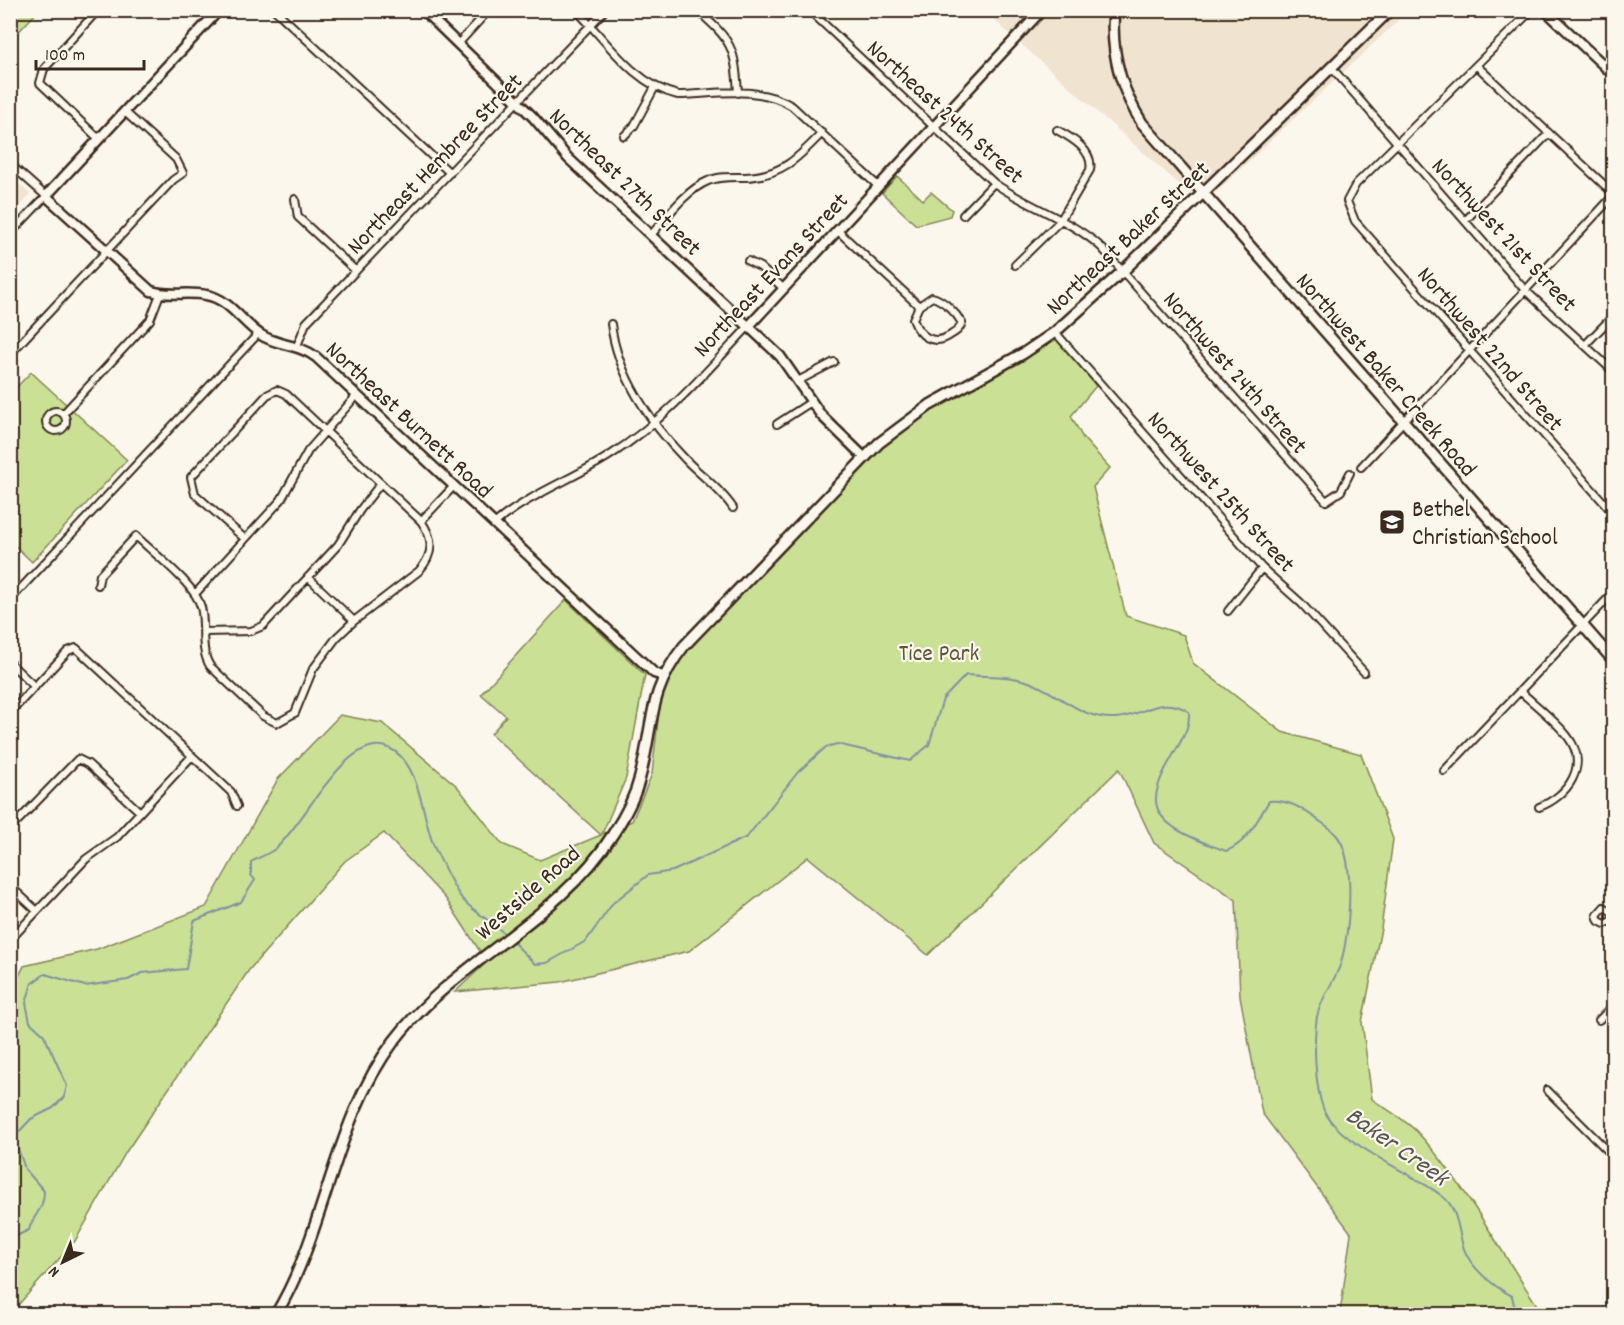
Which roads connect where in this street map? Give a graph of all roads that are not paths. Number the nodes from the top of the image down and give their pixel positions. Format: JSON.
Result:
{"nodes":[{"id":1,"x":98,"y":10,"type":"edge"},
{"id":2,"x":219,"y":10,"type":"edge"},
{"id":3,"x":275,"y":10,"type":"edge"},
{"id":4,"x":423,"y":10,"type":"edge"},
{"id":5,"x":489,"y":10,"type":"edge"},
{"id":6,"x":576,"y":10,"type":"edge"},
{"id":7,"x":605,"y":10,"type":"edge"},
{"id":8,"x":697,"y":10,"type":"edge"},
{"id":9,"x":808,"y":10,"type":"edge"},
{"id":10,"x":1042,"y":10,"type":"edge"},
{"id":11,"x":1114,"y":10,"type":"edge"},
{"id":12,"x":1390,"y":10,"type":"edge"},
{"id":13,"x":1532,"y":10,"type":"edge"},
{"id":14,"x":1545,"y":10,"type":"edge"},
{"id":15,"x":591,"y":25,"type":"junction"},
{"id":16,"x":458,"y":44,"type":"junction"},
{"id":17,"x":1477,"y":66,"type":"junction"},
{"id":18,"x":1332,"y":68,"type":"junction"},
{"id":19,"x":1612,"y":69,"type":"edge"},
{"id":20,"x":655,"y":87,"type":"junction"},
{"id":21,"x":738,"y":93,"type":"junction"},
{"id":22,"x":518,"y":102,"type":"junction"},
{"id":23,"x":125,"y":112,"type":"junction"},
{"id":24,"x":933,"y":127,"type":"junction"},
{"id":25,"x":1057,"y":130,"type":"dead end"},
{"id":26,"x":822,"y":133,"type":"junction"},
{"id":27,"x":1549,"y":133,"type":"junction"},
{"id":28,"x":624,"y":135,"type":"dead end"},
{"id":29,"x":99,"y":139,"type":"junction"},
{"id":30,"x":1398,"y":143,"type":"junction"},
{"id":31,"x":10,"y":164,"type":"edge"},
{"id":32,"x":450,"y":173,"type":"junction"},
{"id":33,"x":994,"y":183,"type":"junction"},
{"id":34,"x":878,"y":186,"type":"junction"},
{"id":35,"x":1202,"y":193,"type":"junction"},
{"id":36,"x":1614,"y":195,"type":"edge"},
{"id":37,"x":46,"y":196,"type":"junction"},
{"id":38,"x":295,"y":199,"type":"dead end"},
{"id":39,"x":963,"y":215,"type":"dead end"},
{"id":40,"x":1060,"y":221,"type":"junction"},
{"id":41,"x":1465,"y":222,"type":"junction"},
{"id":42,"x":837,"y":230,"type":"junction"},
{"id":43,"x":10,"y":234,"type":"edge"},
{"id":44,"x":651,"y":235,"type":"junction"},
{"id":45,"x":106,"y":252,"type":"junction"},
{"id":46,"x":747,"y":261,"type":"dead end"},
{"id":47,"x":1014,"y":266,"type":"dead end"},
{"id":48,"x":356,"y":271,"type":"junction"},
{"id":49,"x":1123,"y":271,"type":"junction"},
{"id":50,"x":783,"y":288,"type":"junction"},
{"id":51,"x":1525,"y":290,"type":"junction"},
{"id":52,"x":160,"y":294,"type":"junction"},
{"id":53,"x":919,"y":306,"type":"junction"},
{"id":54,"x":1614,"y":315,"type":"edge"},
{"id":55,"x":611,"y":324,"type":"dead end"},
{"id":56,"x":748,"y":326,"type":"junction"},
{"id":57,"x":1055,"y":332,"type":"junction"},
{"id":58,"x":258,"y":334,"type":"junction"},
{"id":59,"x":1585,"y":345,"type":"junction"},
{"id":60,"x":297,"y":346,"type":"junction"},
{"id":61,"x":1469,"y":350,"type":"junction"},
{"id":62,"x":12,"y":352,"type":"dead end"},
{"id":63,"x":834,"y":362,"type":"dead end"},
{"id":64,"x":1614,"y":372,"type":"edge"},
{"id":65,"x":798,"y":381,"type":"junction"},
{"id":66,"x":357,"y":395,"type":"junction"},
{"id":67,"x":811,"y":402,"type":"junction"},
{"id":68,"x":63,"y":414,"type":"dead end"},
{"id":69,"x":1402,"y":421,"type":"junction"},
{"id":70,"x":657,"y":423,"type":"junction"},
{"id":71,"x":777,"y":424,"type":"dead end"},
{"id":72,"x":325,"y":431,"type":"junction"},
{"id":73,"x":865,"y":458,"type":"junction"},
{"id":74,"x":1361,"y":467,"type":"dead end"},
{"id":75,"x":1350,"y":473,"type":"dead end"},
{"id":76,"x":381,"y":483,"type":"junction"},
{"id":77,"x":453,"y":487,"type":"junction"},
{"id":78,"x":733,"y":508,"type":"dead end"},
{"id":79,"x":1614,"y":514,"type":"edge"},
{"id":80,"x":421,"y":521,"type":"junction"},
{"id":81,"x":494,"y":524,"type":"junction"},
{"id":82,"x":245,"y":539,"type":"junction"},
{"id":83,"x":1262,"y":568,"type":"junction"},
{"id":84,"x":308,"y":577,"type":"junction"},
{"id":85,"x":98,"y":585,"type":"dead end"},
{"id":86,"x":1614,"y":592,"type":"edge"},
{"id":87,"x":195,"y":594,"type":"junction"},
{"id":88,"x":11,"y":597,"type":"edge"},
{"id":89,"x":1228,"y":610,"type":"dead end"},
{"id":90,"x":354,"y":621,"type":"junction"},
{"id":91,"x":1582,"y":626,"type":"junction"},
{"id":92,"x":204,"y":632,"type":"junction"},
{"id":93,"x":1614,"y":661,"type":"edge"},
{"id":94,"x":10,"y":663,"type":"edge"},
{"id":95,"x":1364,"y":672,"type":"dead end"},
{"id":96,"x":663,"y":676,"type":"junction"},
{"id":97,"x":35,"y":687,"type":"junction"},
{"id":98,"x":1520,"y":691,"type":"junction"},
{"id":99,"x":10,"y":713,"type":"edge"},
{"id":100,"x":192,"y":756,"type":"junction"},
{"id":101,"x":1444,"y":771,"type":"dead end"},
{"id":102,"x":237,"y":806,"type":"dead end"},
{"id":103,"x":1539,"y":807,"type":"dead end"},
{"id":104,"x":140,"y":812,"type":"junction"},
{"id":105,"x":10,"y":829,"type":"edge"},
{"id":106,"x":10,"y":886,"type":"edge"},
{"id":107,"x":1613,"y":910,"type":"edge"},
{"id":108,"x":37,"y":911,"type":"junction"},
{"id":109,"x":1614,"y":919,"type":"edge"},
{"id":110,"x":10,"y":940,"type":"edge"},
{"id":111,"x":1614,"y":1005,"type":"edge"},
{"id":112,"x":1599,"y":1020,"type":"dead end"},
{"id":113,"x":1547,"y":1090,"type":"dead end"},
{"id":114,"x":1614,"y":1157,"type":"edge"},
{"id":115,"x":276,"y":1314,"type":"edge"}],
"edges":[{"from":1,"to":29,"type":"street"},
{"from":2,"to":23,"type":"street"},
{"from":3,"to":32,"type":"street"},
{"from":4,"to":16,"type":"street","name":"Northeast 27th Street"},
{"from":5,"to":16,"type":"street"},
{"from":6,"to":15,"type":"street"},
{"from":7,"to":15,"type":"street","name":"Northeast Hembree Street"},
{"from":8,"to":21,"type":"street"},
{"from":9,"to":24,"type":"street","name":"Northeast 24th Street"},
{"from":10,"to":24,"type":"street","name":"Northeast Evans Street"},
{"from":11,"to":35,"type":"main road","name":"Northwest Baker Creek Road"},
{"from":12,"to":18,"type":"main road","name":"Northeast Baker Street"},
{"from":13,"to":17,"type":"street"},
{"from":14,"to":19,"type":"street"},
{"from":15,"to":20,"type":"street"},
{"from":15,"to":22,"type":"street","name":"Northeast Hembree Street"},
{"from":16,"to":22,"type":"street","name":"Northeast 27th Street"},
{"from":17,"to":27,"type":"street"},
{"from":17,"to":30,"type":"street"},
{"from":18,"to":30,"type":"street","name":"Northwest 21st Street"},
{"from":18,"to":35,"type":"main road","name":"Northeast Baker Street"},
{"from":20,"to":21,"type":"street"},
{"from":20,"to":28,"type":"street"},
{"from":21,"to":26,"type":"street"},
{"from":22,"to":32,"type":"street","name":"Northeast Hembree Street"},
{"from":22,"to":44,"type":"street","name":"Northeast 27th Street"},
{"from":23,"to":29,"type":"street"},
{"from":23,"to":45,"type":"street"},
{"from":24,"to":33,"type":"street","name":"Northeast 24th Street"},
{"from":24,"to":34,"type":"street","name":"Northeast Evans Street"},
{"from":25,"to":40,"type":"street"},
{"from":26,"to":34,"type":"street"},
{"from":26,"to":44,"type":"street"},
{"from":27,"to":36,"type":"street"},
{"from":27,"to":41,"type":"street"},
{"from":29,"to":37,"type":"street"},
{"from":30,"to":41,"type":"street","name":"Northwest 21st Street"},
{"from":30,"to":61,"type":"street","name":"Northwest 22nd Street"},
{"from":31,"to":37,"type":"street"},
{"from":32,"to":48,"type":"street","name":"Northeast Hembree Street"},
{"from":33,"to":39,"type":"street"},
{"from":33,"to":40,"type":"street","name":"Northeast 24th Street"},
{"from":34,"to":42,"type":"street","name":"Northeast Evans Street"},
{"from":35,"to":49,"type":"main road","name":"Northeast Baker Street"},
{"from":35,"to":69,"type":"main road","name":"Northwest Baker Creek Road"},
{"from":36,"to":51,"type":"street"},
{"from":37,"to":43,"type":"street"},
{"from":37,"to":45,"type":"street"},
{"from":38,"to":48,"type":"street"},
{"from":40,"to":47,"type":"street"},
{"from":40,"to":49,"type":"street","name":"Northeast 24th Street"},
{"from":41,"to":51,"type":"street","name":"Northwest 21st Street"},
{"from":42,"to":50,"type":"street","name":"Northeast Evans Street"},
{"from":42,"to":53,"type":"street"},
{"from":44,"to":56,"type":"street","name":"Northeast 27th Street"},
{"from":45,"to":52,"type":"street"},
{"from":45,"to":62,"type":"street"},
{"from":46,"to":50,"type":"street"},
{"from":48,"to":60,"type":"street","name":"Northeast Hembree Street"},
{"from":49,"to":57,"type":"main road","name":"Northeast Baker Street"},
{"from":49,"to":75,"type":"street","name":"Northwest 24th Street"},
{"from":50,"to":56,"type":"street","name":"Northeast Evans Street"},
{"from":51,"to":59,"type":"street","name":"Northwest 21st Street"},
{"from":51,"to":61,"type":"street"},
{"from":52,"to":58,"type":"street"},
{"from":52,"to":68,"type":"street"},
{"from":53,"to":53,"type":"street"},
{"from":54,"to":59,"type":"street"},
{"from":55,"to":70,"type":"street"},
{"from":56,"to":65,"type":"street","name":"Northeast 27th Street"},
{"from":56,"to":70,"type":"street","name":"Northeast Evans Street"},
{"from":57,"to":73,"type":"main road","name":"Northeast Baker Street"},
{"from":57,"to":83,"type":"street","name":"Northwest 25th Street"},
{"from":58,"to":60,"type":"street","name":"Northeast Burnett Road"},
{"from":58,"to":88,"type":"street"},
{"from":59,"to":64,"type":"street","name":"Northwest 21st Street"},
{"from":60,"to":66,"type":"street","name":"Northeast Burnett Road"},
{"from":61,"to":69,"type":"street"},
{"from":61,"to":79,"type":"street","name":"Northwest 22nd Street"},
{"from":63,"to":65,"type":"street"},
{"from":65,"to":67,"type":"street","name":"Northeast 27th Street"},
{"from":66,"to":72,"type":"street"},
{"from":66,"to":77,"type":"street","name":"Northeast Burnett Road"},
{"from":67,"to":71,"type":"street"},
{"from":67,"to":73,"type":"street","name":"Northeast 27th Street"},
{"from":69,"to":74,"type":"street"},
{"from":69,"to":91,"type":"main road","name":"Northwest Baker Creek Road"},
{"from":70,"to":78,"type":"street"},
{"from":70,"to":81,"type":"street","name":"Northeast Evans Street"},
{"from":72,"to":76,"type":"street"},
{"from":72,"to":82,"type":"street"},
{"from":72,"to":82,"type":"street"},
{"from":73,"to":96,"type":"main road","name":"Westside Road"},
{"from":76,"to":80,"type":"street"},
{"from":76,"to":84,"type":"street"},
{"from":77,"to":80,"type":"street"},
{"from":77,"to":81,"type":"street","name":"Northeast Burnett Road"},
{"from":80,"to":90,"type":"street"},
{"from":81,"to":96,"type":"street","name":"Northeast Burnett Road"},
{"from":82,"to":87,"type":"street"},
{"from":83,"to":89,"type":"street"},
{"from":83,"to":95,"type":"street","name":"Northwest 25th Street"},
{"from":84,"to":90,"type":"street"},
{"from":84,"to":92,"type":"street"},
{"from":85,"to":87,"type":"street"},
{"from":86,"to":91,"type":"street"},
{"from":87,"to":92,"type":"street"},
{"from":90,"to":92,"type":"street"},
{"from":91,"to":93,"type":"main road","name":"Northwest Baker Creek Road"},
{"from":91,"to":98,"type":"street"},
{"from":94,"to":97,"type":"street"},
{"from":96,"to":115,"type":"main road","name":"Westside Road"},
{"from":97,"to":99,"type":"street"},
{"from":97,"to":100,"type":"street"},
{"from":98,"to":101,"type":"street"},
{"from":98,"to":103,"type":"street"},
{"from":100,"to":102,"type":"street"},
{"from":100,"to":104,"type":"street"},
{"from":104,"to":105,"type":"street"},
{"from":104,"to":108,"type":"street"},
{"from":106,"to":108,"type":"street"},
{"from":107,"to":109,"type":"street"},
{"from":108,"to":110,"type":"street"},
{"from":111,"to":112,"type":"street"},
{"from":113,"to":114,"type":"street"}]}
